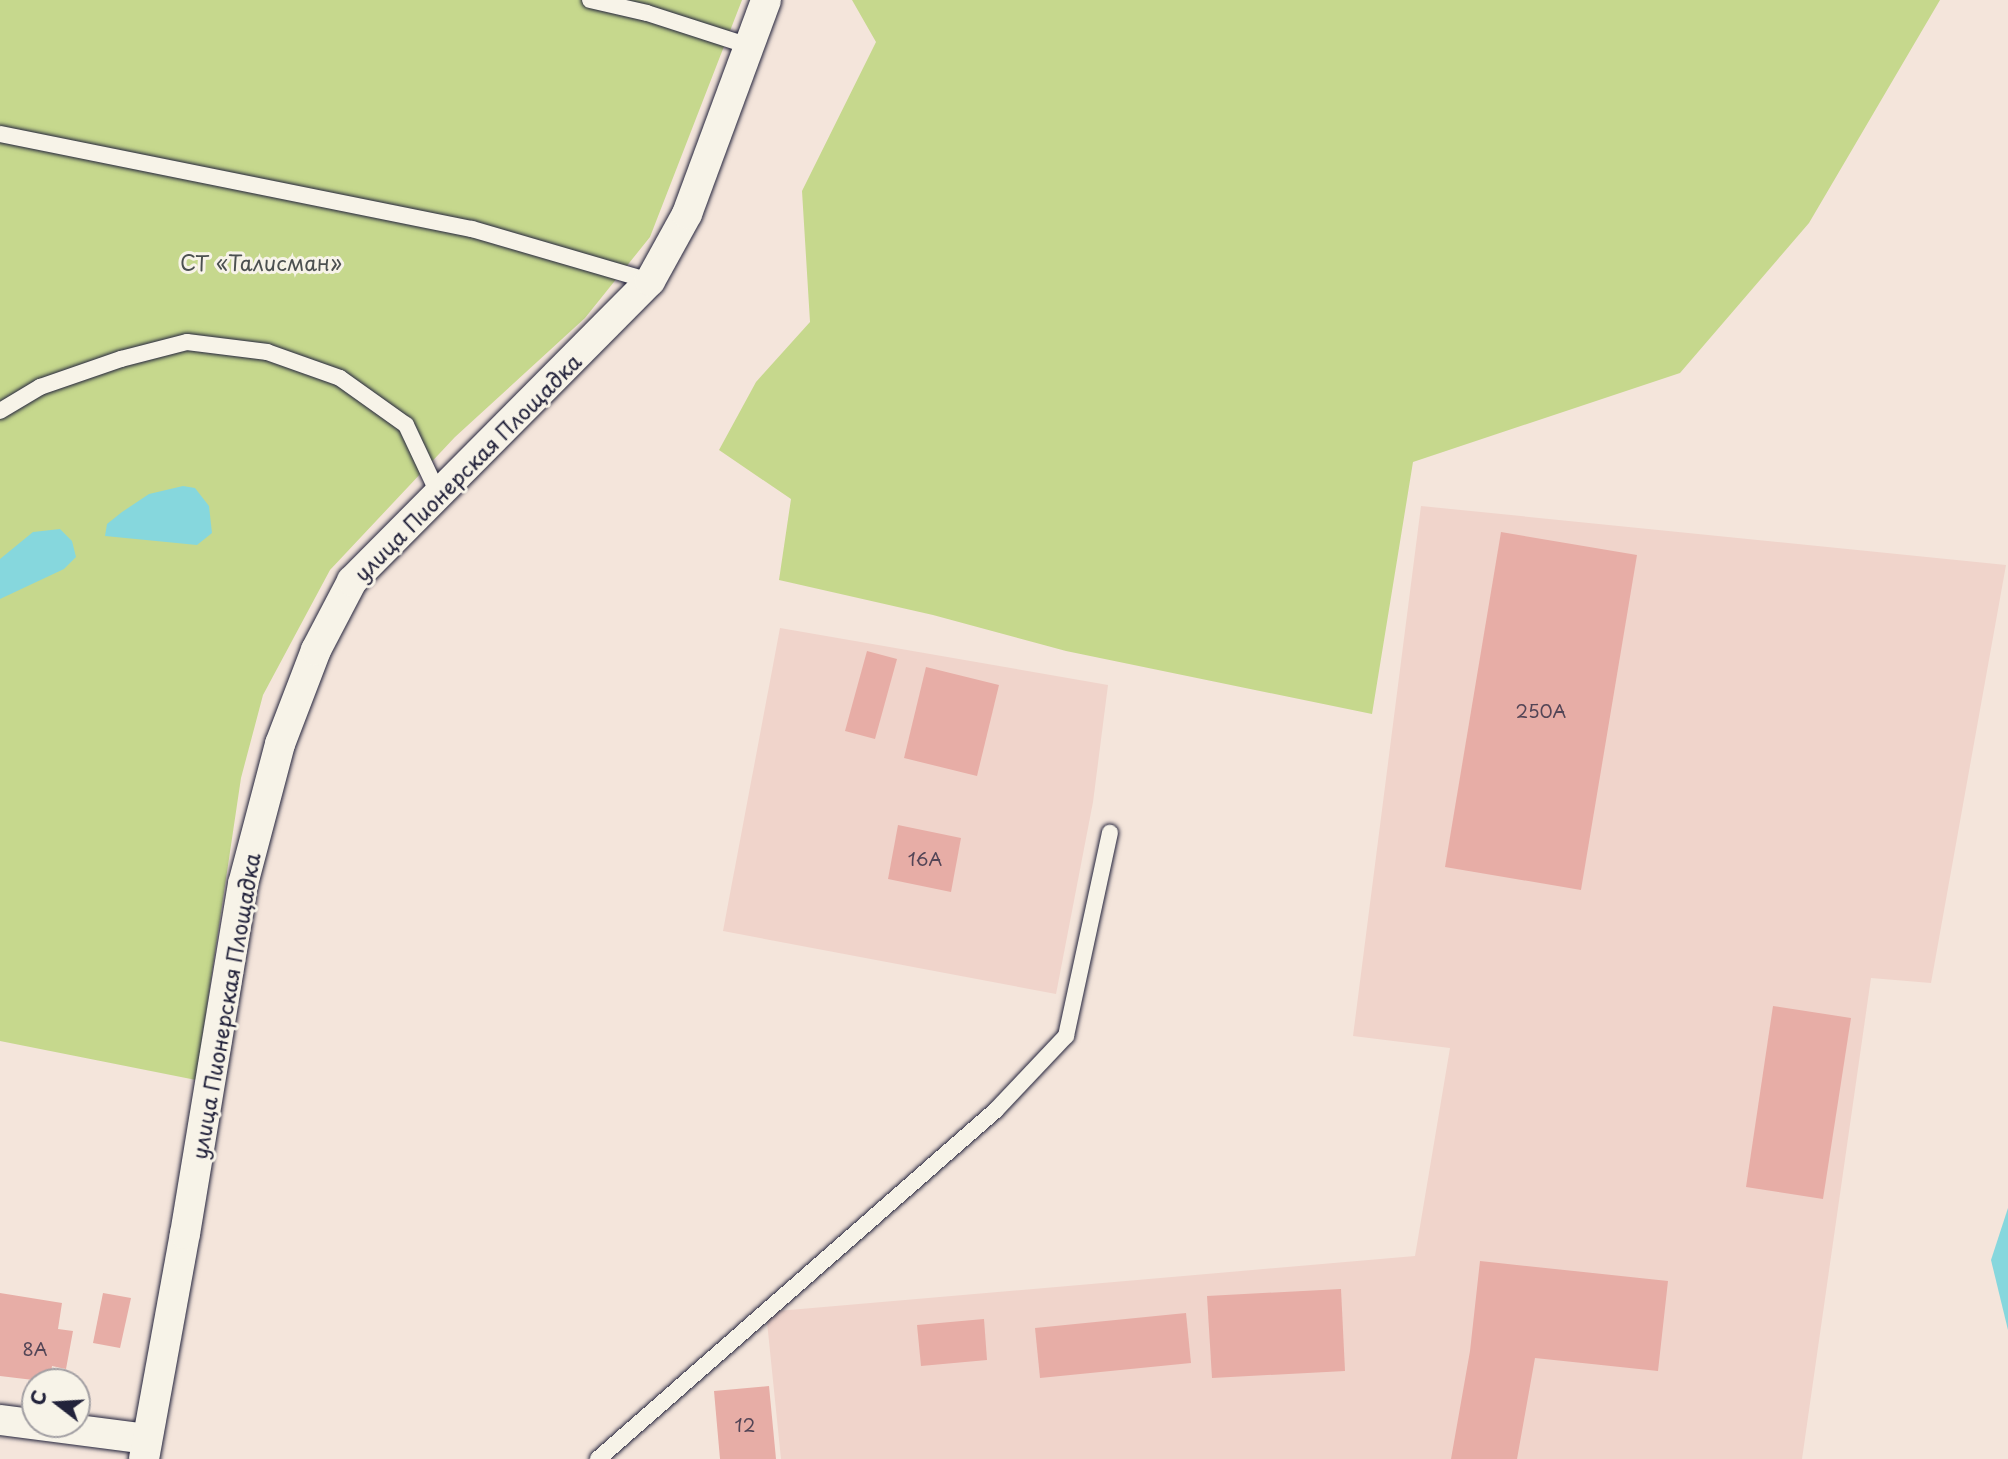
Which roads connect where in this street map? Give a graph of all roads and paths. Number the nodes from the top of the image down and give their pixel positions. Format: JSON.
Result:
{"nodes":[{"id":1,"x":590,"y":0,"type":"edge"},
{"id":2,"x":766,"y":0,"type":"edge"},
{"id":3,"x":749,"y":46,"type":"junction"},
{"id":4,"x":0,"y":134,"type":"edge"},
{"id":5,"x":650,"y":281,"type":"junction"},
{"id":6,"x":0,"y":411,"type":"edge"},
{"id":7,"x":439,"y":495,"type":"junction"},
{"id":8,"x":1110,"y":833,"type":"dead end"},
{"id":9,"x":0,"y":1420,"type":"edge"},
{"id":10,"x":145,"y":1449,"type":"edge"},
{"id":11,"x":598,"y":1459,"type":"edge"}],
"edges":[{"from":1,"to":3,"type":"lane"},
{"from":2,"to":3,"type":"street","name":"улица Пионерская Площадка"},
{"from":3,"to":5,"type":"street","name":"улица Пионерская Площадка"},
{"from":4,"to":5,"type":"lane"},
{"from":5,"to":7,"type":"street","name":"улица Пионерская Площадка"},
{"from":6,"to":7,"type":"lane"},
{"from":7,"to":10,"type":"street","name":"улица Пионерская Площадка"},
{"from":8,"to":11,"type":"lane"},
{"from":9,"to":10,"type":"street"}]}
